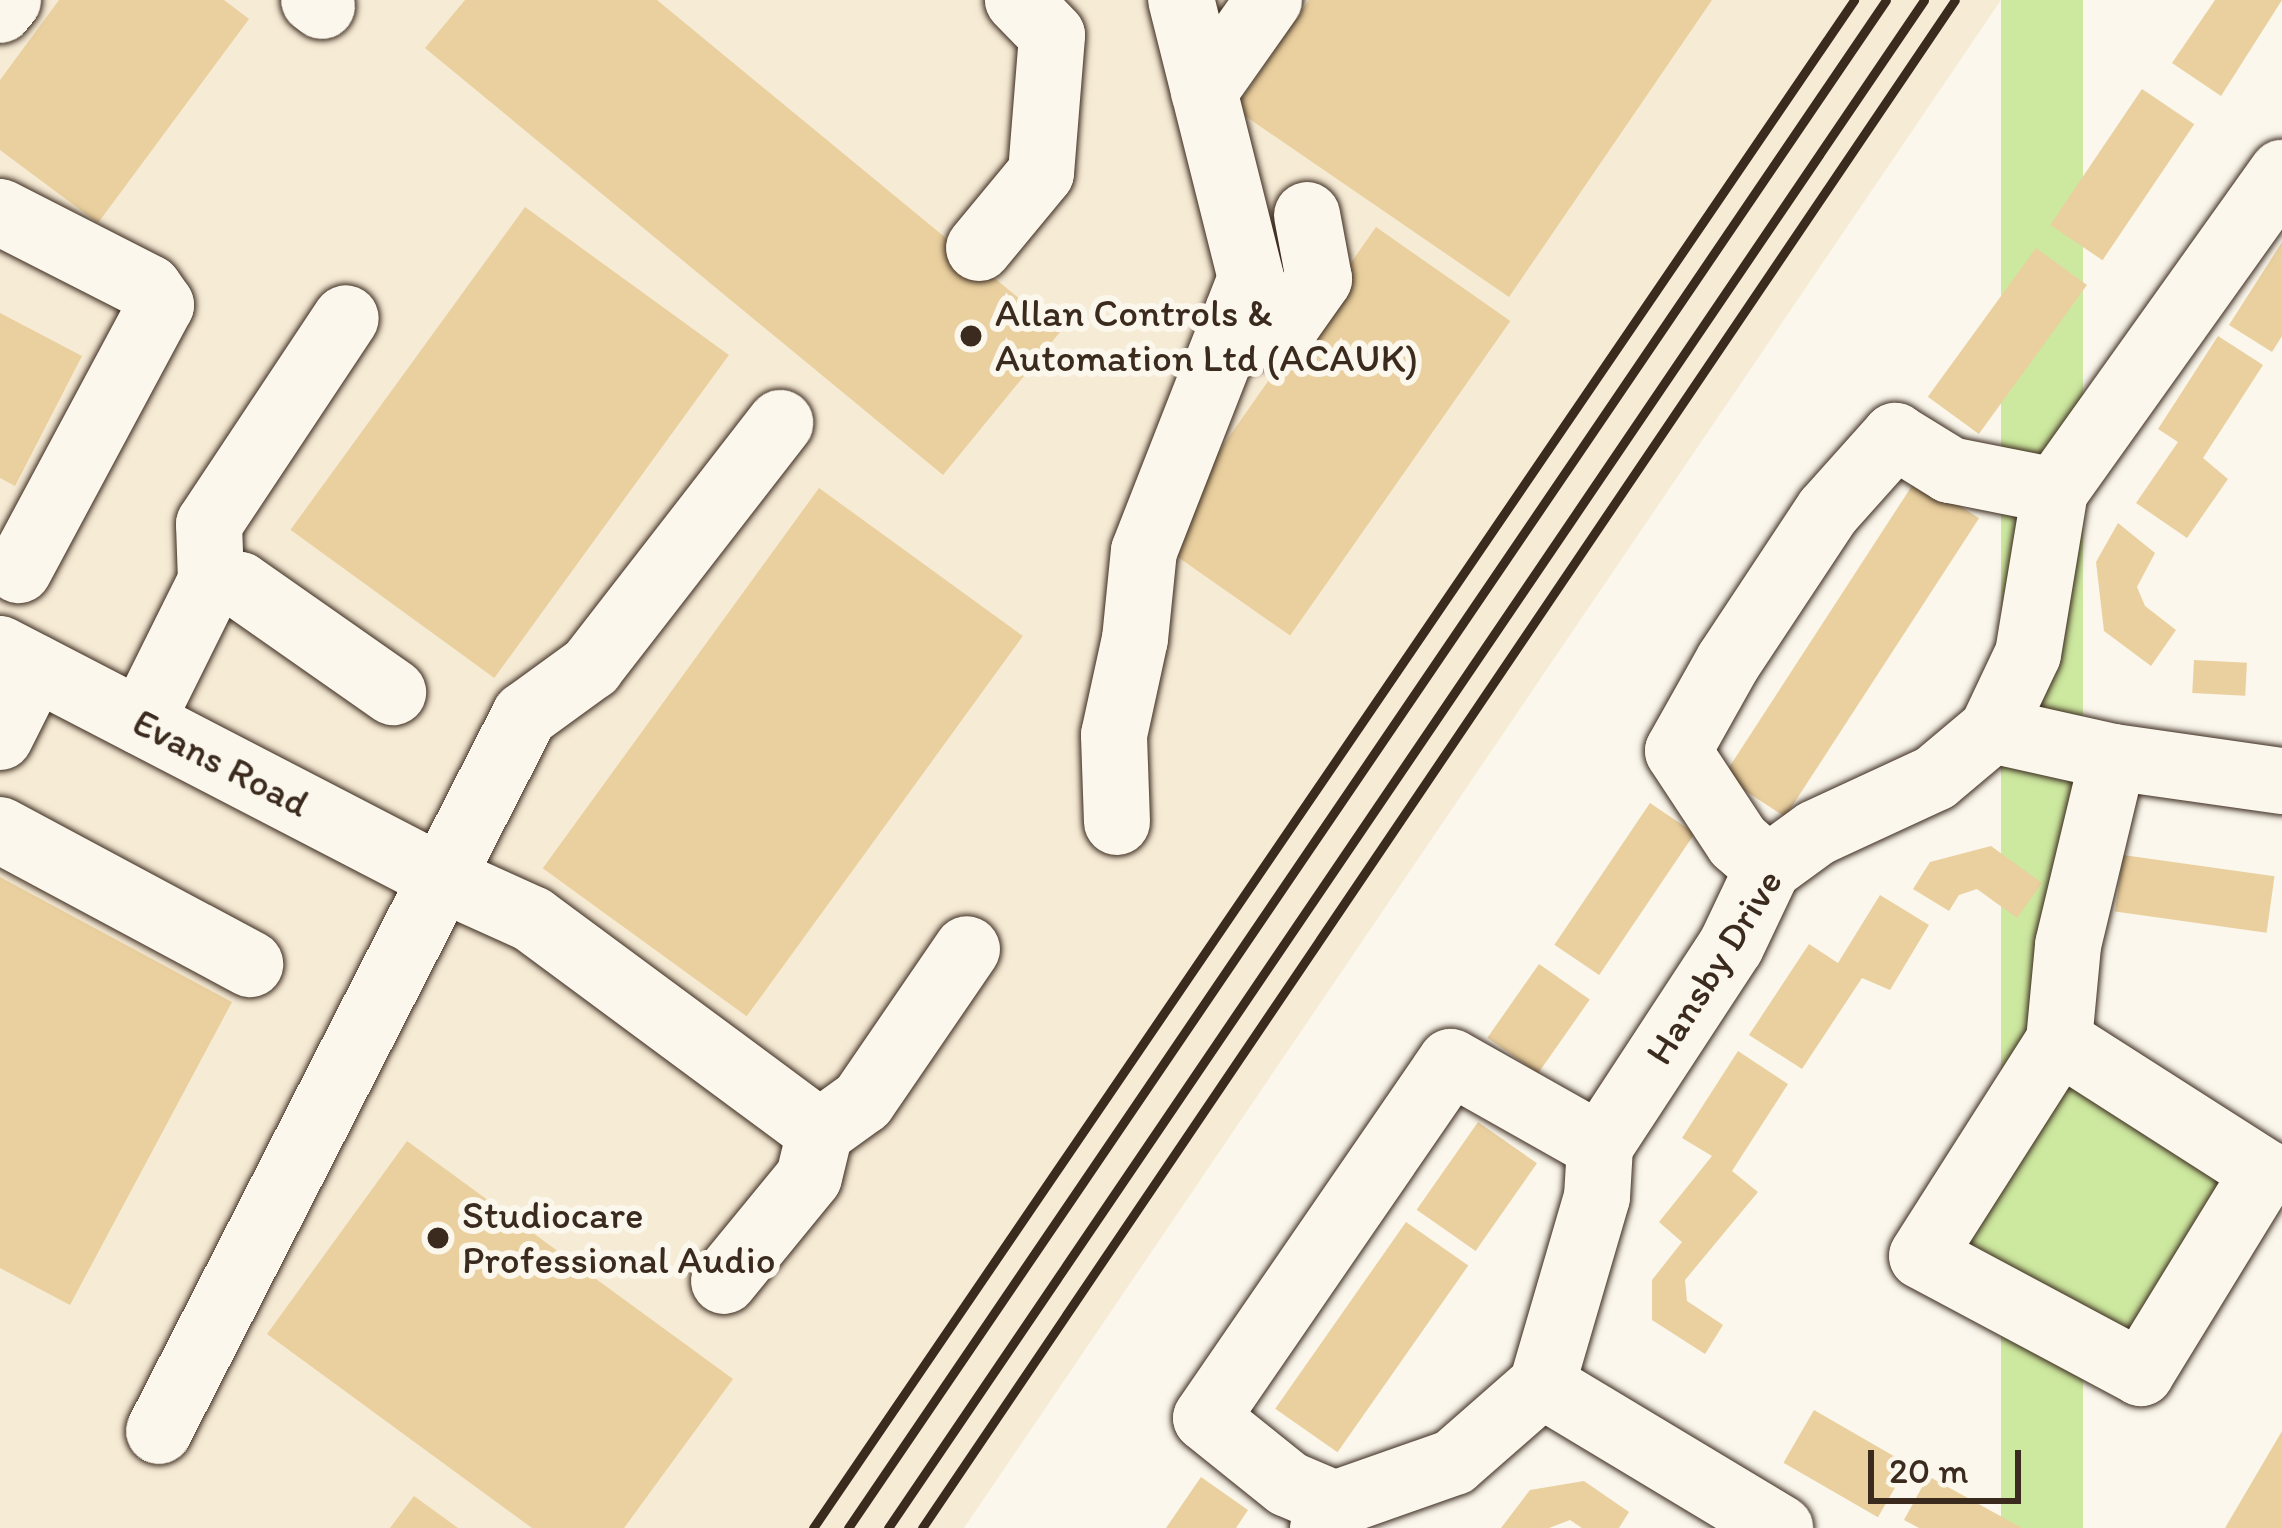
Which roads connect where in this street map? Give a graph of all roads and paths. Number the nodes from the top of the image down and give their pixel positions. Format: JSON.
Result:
{"nodes":[{"id":1,"x":8,"y":0,"type":"edge"},
{"id":2,"x":1018,"y":0,"type":"edge"},
{"id":3,"x":1181,"y":0,"type":"edge"},
{"id":4,"x":1270,"y":0,"type":"edge"},
{"id":5,"x":0,"y":10,"type":"edge"},
{"id":6,"x":1204,"y":92,"type":"junction"},
{"id":7,"x":2282,"y":172,"type":"edge"},
{"id":8,"x":0,"y":212,"type":"edge"},
{"id":9,"x":1307,"y":215,"type":"dead end"},
{"id":10,"x":979,"y":248,"type":"dead end"},
{"id":11,"x":346,"y":318,"type":"dead end"},
{"id":12,"x":1225,"y":348,"type":"junction"},
{"id":13,"x":780,"y":423,"type":"dead end"},
{"id":14,"x":2055,"y":491,"type":"junction"},
{"id":15,"x":20,"y":570,"type":"dead end"},
{"id":16,"x":211,"y":581,"type":"junction"},
{"id":17,"x":18,"y":658,"type":"edge"},
{"id":18,"x":393,"y":692,"type":"dead end"},
{"id":19,"x":141,"y":722,"type":"junction"},
{"id":20,"x":1992,"y":730,"type":"junction"},
{"id":21,"x":0,"y":737,"type":"edge"},
{"id":22,"x":2113,"y":757,"type":"junction"},
{"id":23,"x":2282,"y":781,"type":"edge"},
{"id":24,"x":1117,"y":821,"type":"dead end"},
{"id":25,"x":0,"y":830,"type":"edge"},
{"id":26,"x":1768,"y":868,"type":"junction"},
{"id":27,"x":441,"y":878,"type":"junction"},
{"id":28,"x":967,"y":949,"type":"dead end"},
{"id":29,"x":250,"y":964,"type":"dead end"},
{"id":30,"x":2059,"y":1042,"type":"junction"},
{"id":31,"x":820,"y":1132,"type":"junction"},
{"id":32,"x":1600,"y":1146,"type":"junction"},
{"id":33,"x":2263,"y":1216,"type":"edge"},
{"id":34,"x":724,"y":1281,"type":"dead end"},
{"id":35,"x":1542,"y":1385,"type":"junction"},
{"id":36,"x":159,"y":1431,"type":"dead end"},
{"id":37,"x":1329,"y":1516,"type":"edge"},
{"id":38,"x":1780,"y":1528,"type":"edge"}],
"edges":[{"from":1,"to":5,"type":"street"},
{"from":2,"to":10,"type":"street"},
{"from":3,"to":6,"type":"street"},
{"from":4,"to":6,"type":"street"},
{"from":6,"to":12,"type":"street"},
{"from":7,"to":14,"type":"street","name":"Hansby Drive"},
{"from":8,"to":15,"type":"street"},
{"from":9,"to":12,"type":"street"},
{"from":11,"to":16,"type":"street"},
{"from":12,"to":24,"type":"street"},
{"from":13,"to":27,"type":"street"},
{"from":14,"to":20,"type":"street","name":"Hansby Drive"},
{"from":14,"to":26,"type":"street"},
{"from":16,"to":18,"type":"street"},
{"from":16,"to":19,"type":"street"},
{"from":17,"to":19,"type":"street","name":"Evans Road"},
{"from":17,"to":21,"type":"street"},
{"from":19,"to":27,"type":"street","name":"Evans Road"},
{"from":20,"to":22,"type":"street"},
{"from":20,"to":26,"type":"street","name":"Hansby Drive"},
{"from":22,"to":23,"type":"street"},
{"from":22,"to":30,"type":"street"},
{"from":25,"to":29,"type":"street"},
{"from":26,"to":32,"type":"street","name":"Hansby Drive"},
{"from":27,"to":31,"type":"street","name":"Evans Road"},
{"from":27,"to":36,"type":"street"},
{"from":28,"to":31,"type":"street"},
{"from":30,"to":33,"type":"street"},
{"from":30,"to":33,"type":"street"},
{"from":31,"to":34,"type":"street"},
{"from":32,"to":35,"type":"street","name":"Hansby Drive"},
{"from":32,"to":37,"type":"street"},
{"from":35,"to":37,"type":"street"},
{"from":35,"to":38,"type":"street"}]}
